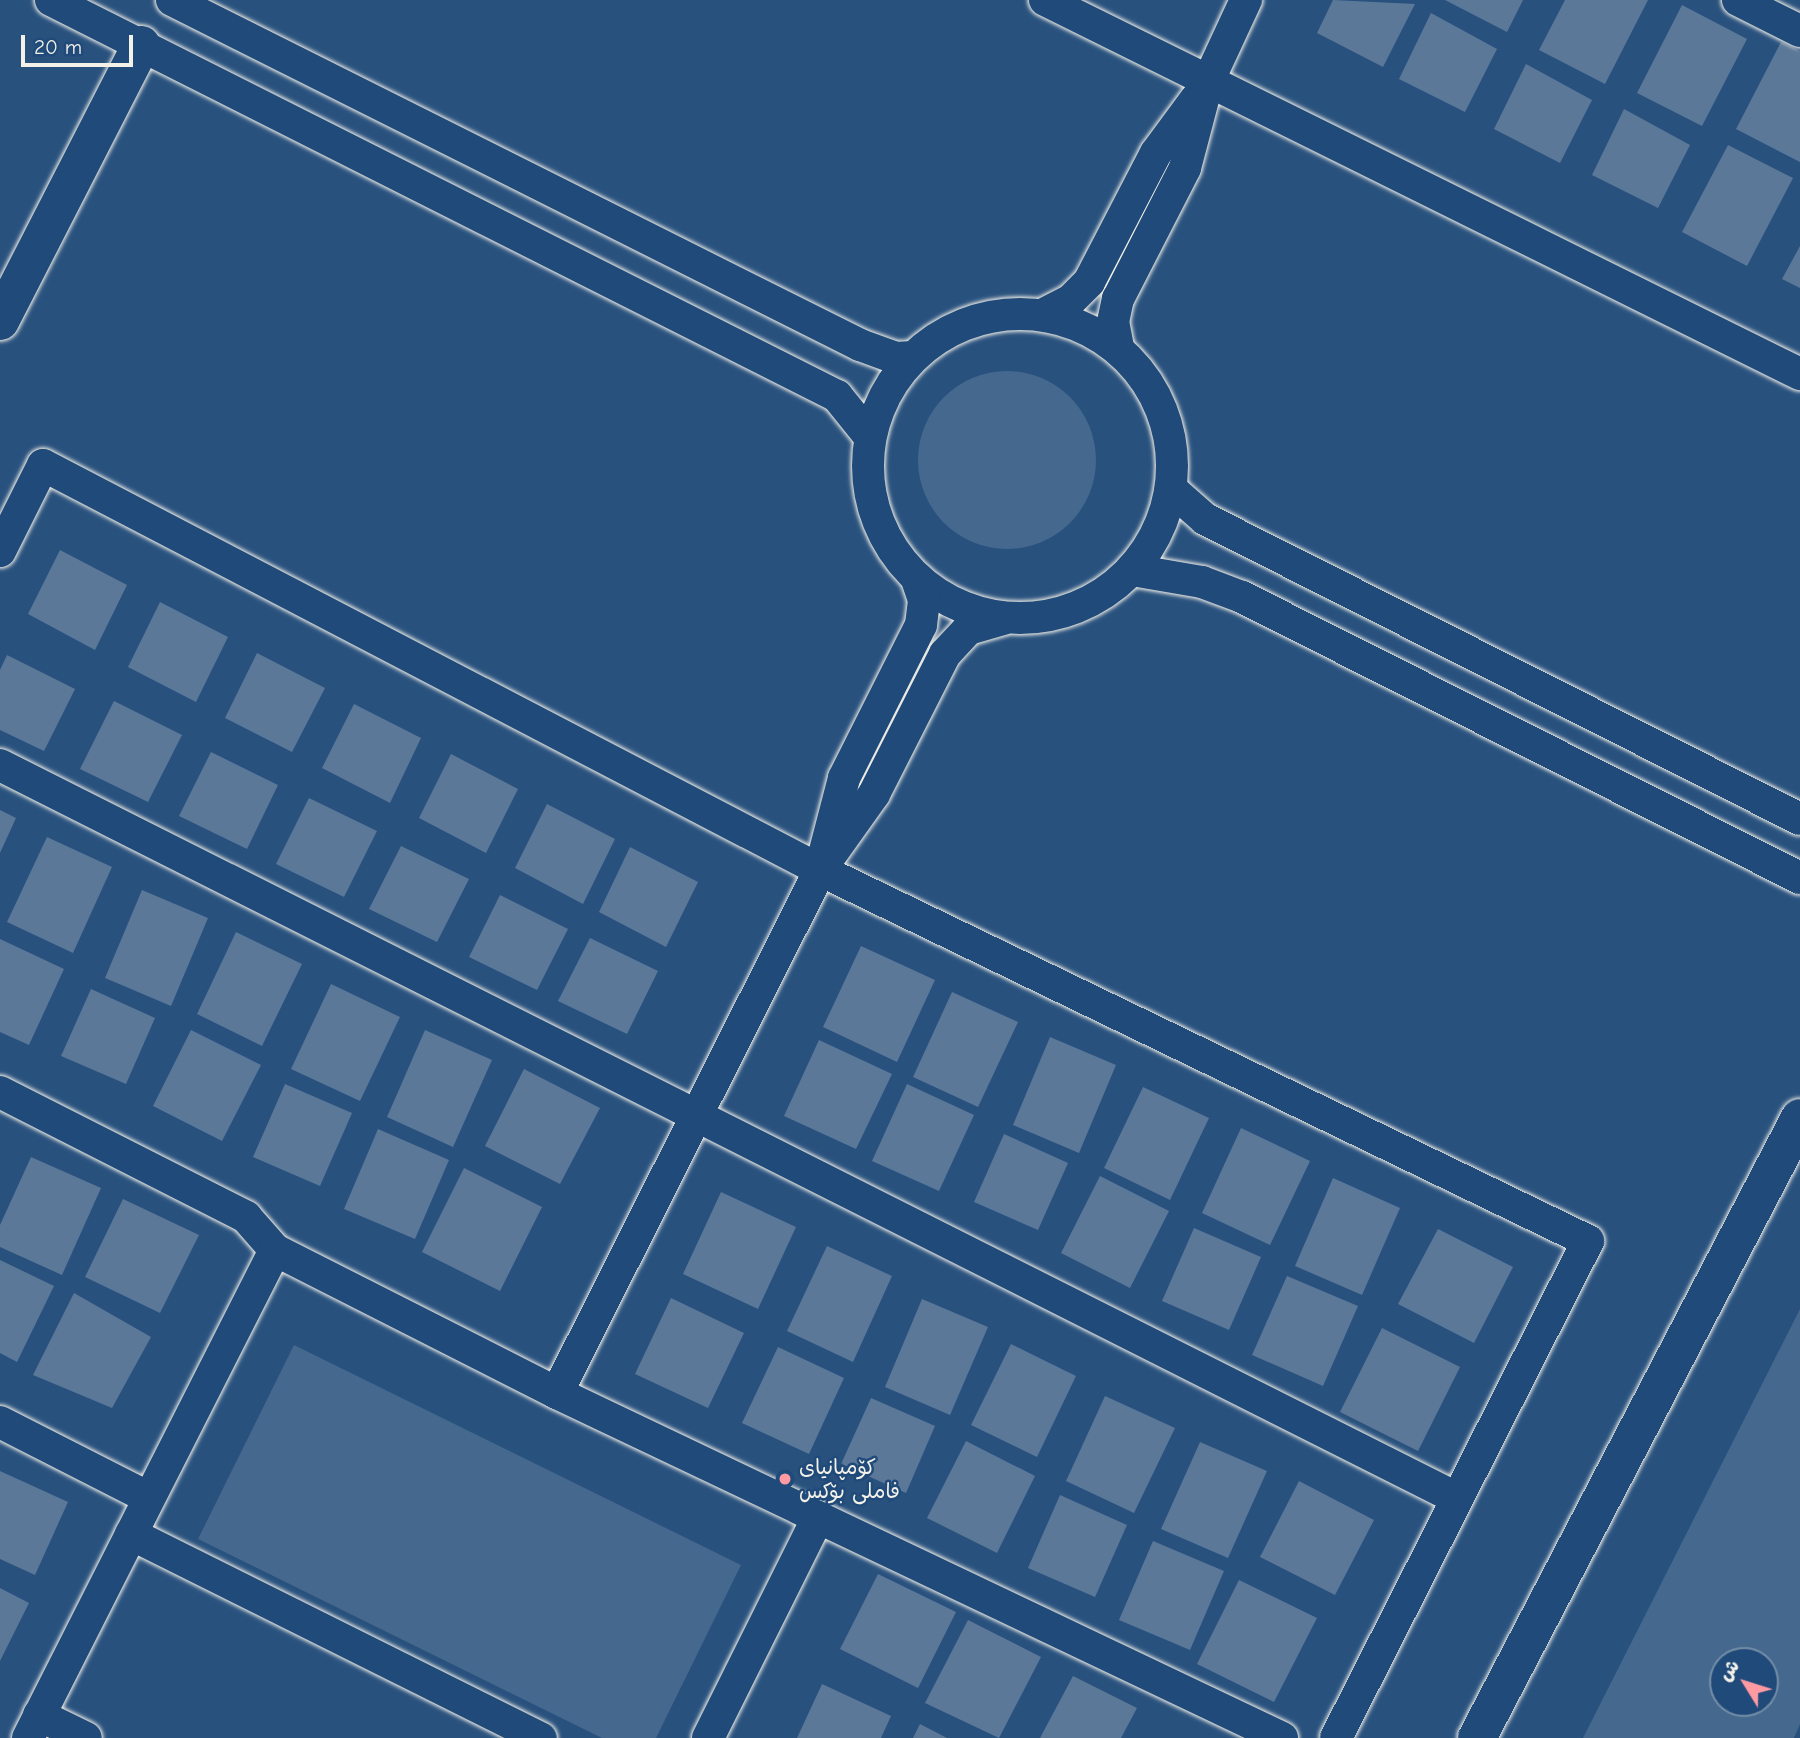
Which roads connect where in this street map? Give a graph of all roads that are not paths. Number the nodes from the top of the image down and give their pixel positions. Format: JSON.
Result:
{"nodes":[{"id":1,"x":51,"y":0,"type":"edge"},
{"id":2,"x":172,"y":0,"type":"edge"},
{"id":3,"x":1045,"y":0,"type":"edge"},
{"id":4,"x":1247,"y":0,"type":"edge"},
{"id":5,"x":1738,"y":0,"type":"edge"},
{"id":6,"x":1800,"y":31,"type":"edge"},
{"id":7,"x":141,"y":46,"type":"junction"},
{"id":8,"x":1207,"y":84,"type":"junction"},
{"id":9,"x":1044,"y":314,"type":"junction"},
{"id":10,"x":0,"y":321,"type":"edge"},
{"id":11,"x":1118,"y":347,"type":"junction"},
{"id":12,"x":913,"y":357,"type":"junction"},
{"id":13,"x":1800,"y":374,"type":"edge"},
{"id":14,"x":870,"y":437,"type":"junction"},
{"id":15,"x":1171,"y":489,"type":"junction"},
{"id":16,"x":0,"y":551,"type":"edge"},
{"id":17,"x":1132,"y":570,"type":"junction"},
{"id":18,"x":917,"y":580,"type":"junction"},
{"id":19,"x":1004,"y":618,"type":"junction"},
{"id":20,"x":0,"y":765,"type":"edge"},
{"id":21,"x":1800,"y":819,"type":"edge"},
{"id":22,"x":820,"y":870,"type":"junction"},
{"id":23,"x":1800,"y":878,"type":"edge"},
{"id":24,"x":0,"y":1092,"type":"edge"},
{"id":25,"x":695,"y":1117,"type":"junction"},
{"id":26,"x":1800,"y":1118,"type":"edge"},
{"id":27,"x":275,"y":1250,"type":"junction"},
{"id":28,"x":557,"y":1393,"type":"junction"},
{"id":29,"x":0,"y":1422,"type":"edge"},
{"id":30,"x":149,"y":1498,"type":"junction"},
{"id":31,"x":1456,"y":1498,"type":"junction"},
{"id":32,"x":818,"y":1517,"type":"junction"},
{"id":33,"x":131,"y":1534,"type":"junction"},
{"id":34,"x":34,"y":1726,"type":"edge"},
{"id":35,"x":86,"y":1738,"type":"edge"},
{"id":36,"x":541,"y":1738,"type":"edge"},
{"id":37,"x":708,"y":1738,"type":"edge"},
{"id":38,"x":1282,"y":1738,"type":"edge"},
{"id":39,"x":1336,"y":1738,"type":"edge"},
{"id":40,"x":1477,"y":1738,"type":"edge"}],
"edges":[{"from":1,"to":7,"type":"street"},
{"from":2,"to":12,"type":"street"},
{"from":3,"to":8,"type":"street"},
{"from":4,"to":8,"type":"street"},
{"from":5,"to":6,"type":"street"},
{"from":7,"to":10,"type":"street"},
{"from":7,"to":14,"type":"street"},
{"from":8,"to":9,"type":"street"},
{"from":8,"to":11,"type":"street"},
{"from":8,"to":13,"type":"street"},
{"from":9,"to":11,"type":"street"},
{"from":9,"to":12,"type":"street"},
{"from":11,"to":15,"type":"street"},
{"from":12,"to":14,"type":"street"},
{"from":14,"to":18,"type":"street"},
{"from":15,"to":17,"type":"street"},
{"from":15,"to":21,"type":"street"},
{"from":16,"to":22,"type":"street"},
{"from":17,"to":19,"type":"street"},
{"from":17,"to":23,"type":"street"},
{"from":18,"to":19,"type":"street"},
{"from":18,"to":22,"type":"street"},
{"from":19,"to":22,"type":"street"},
{"from":20,"to":25,"type":"street"},
{"from":22,"to":25,"type":"street"},
{"from":22,"to":31,"type":"street"},
{"from":24,"to":27,"type":"street"},
{"from":25,"to":28,"type":"street"},
{"from":25,"to":31,"type":"street"},
{"from":26,"to":40,"type":"street"},
{"from":27,"to":28,"type":"street"},
{"from":27,"to":30,"type":"street"},
{"from":28,"to":32,"type":"street"},
{"from":29,"to":30,"type":"street"},
{"from":30,"to":33,"type":"street"},
{"from":31,"to":39,"type":"street"},
{"from":32,"to":37,"type":"street"},
{"from":32,"to":38,"type":"street"},
{"from":33,"to":34,"type":"street"},
{"from":33,"to":36,"type":"street"},
{"from":34,"to":35,"type":"street"}]}
